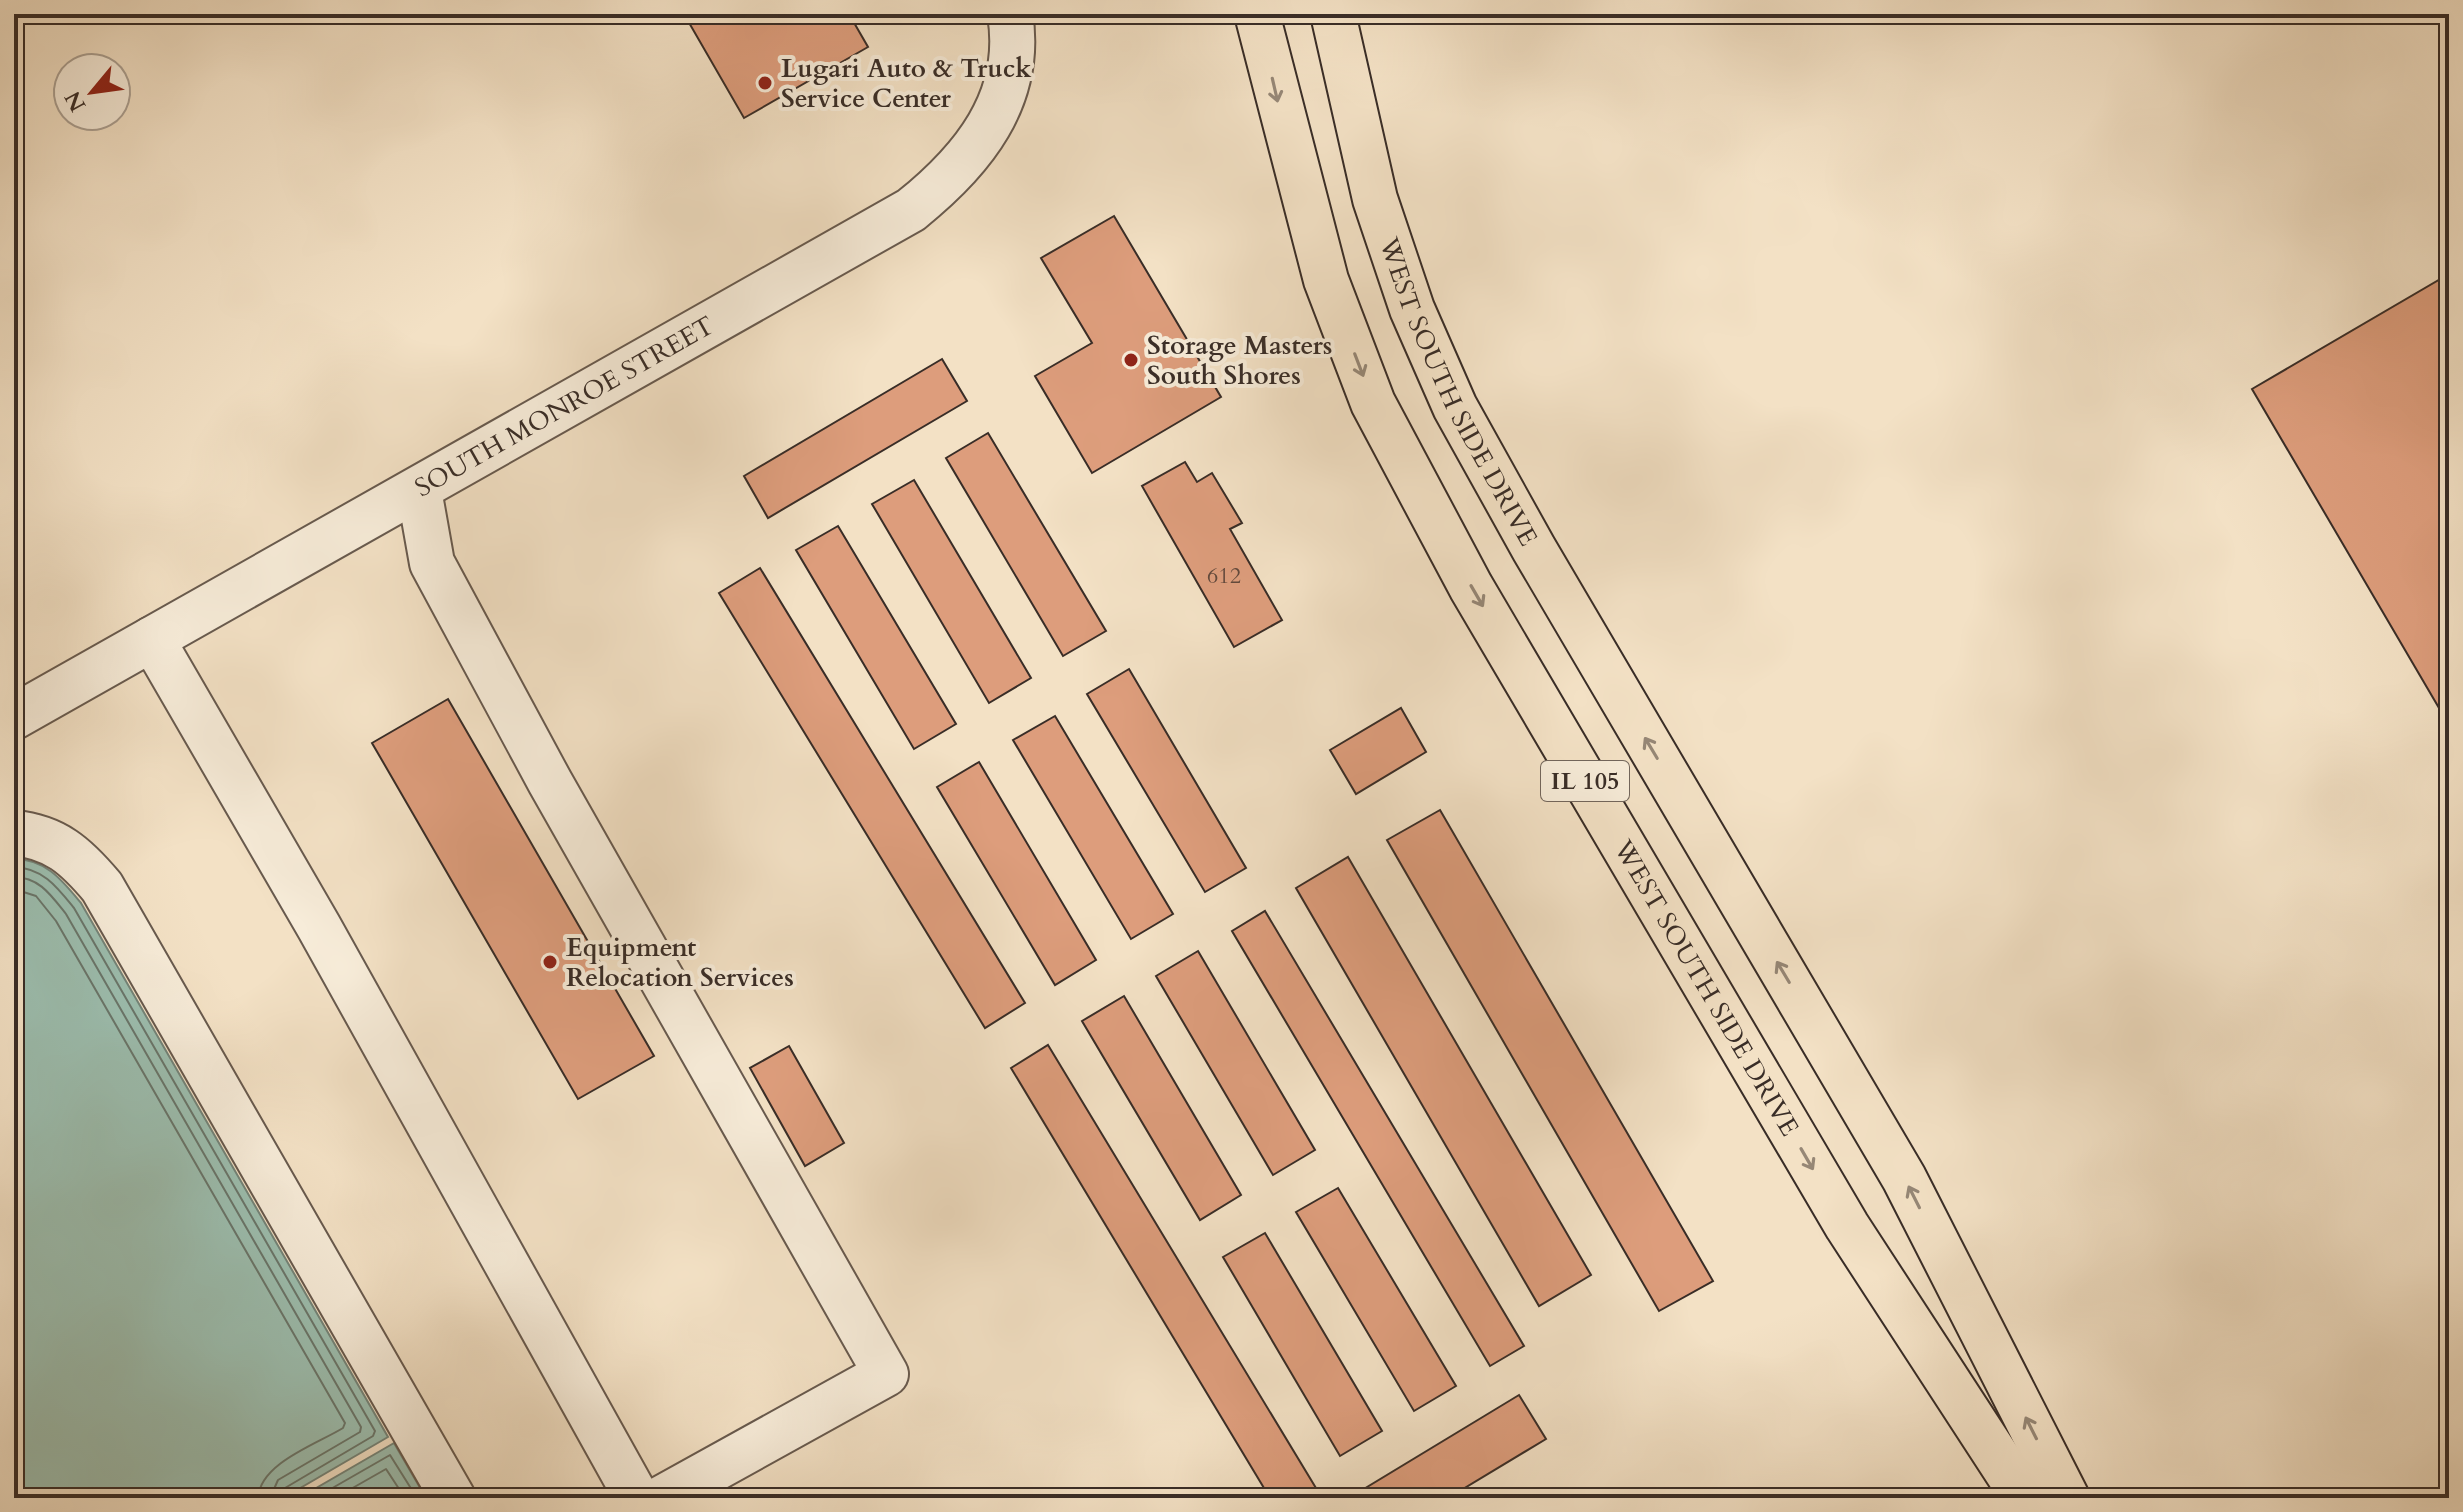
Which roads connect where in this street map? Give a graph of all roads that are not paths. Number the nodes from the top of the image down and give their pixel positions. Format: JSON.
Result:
{"nodes":[{"id":1,"x":1010,"y":14,"type":"edge"},
{"id":2,"x":1257,"y":14,"type":"edge"},
{"id":3,"x":1333,"y":14,"type":"edge"},
{"id":4,"x":419,"y":490,"type":"junction"},
{"id":5,"x":152,"y":639,"type":"junction"},
{"id":6,"x":14,"y":717,"type":"edge"},
{"id":7,"x":14,"y":833,"type":"edge"},
{"id":8,"x":453,"y":1498,"type":"edge"},
{"id":9,"x":637,"y":1498,"type":"edge"},
{"id":10,"x":662,"y":1498,"type":"edge"},
{"id":11,"x":2024,"y":1498,"type":"edge"},
{"id":12,"x":2067,"y":1498,"type":"edge"}],
"edges":[{"from":1,"to":4,"type":"street","name":"SOUTH MONROE STREET"},
{"from":2,"to":11,"type":"main road","name":"WEST SOUTH SIDE DRIVE","number":"IL 105","one_way":true},
{"from":12,"to":3,"type":"main road","name":"WEST SOUTH SIDE DRIVE","number":"IL 105","one_way":true},
{"from":4,"to":5,"type":"street","name":"SOUTH MONROE STREET"},
{"from":4,"to":10,"type":"street"},
{"from":5,"to":6,"type":"street","name":"SOUTH MONROE STREET"},
{"from":5,"to":9,"type":"street"},
{"from":7,"to":8,"type":"street"}]}
